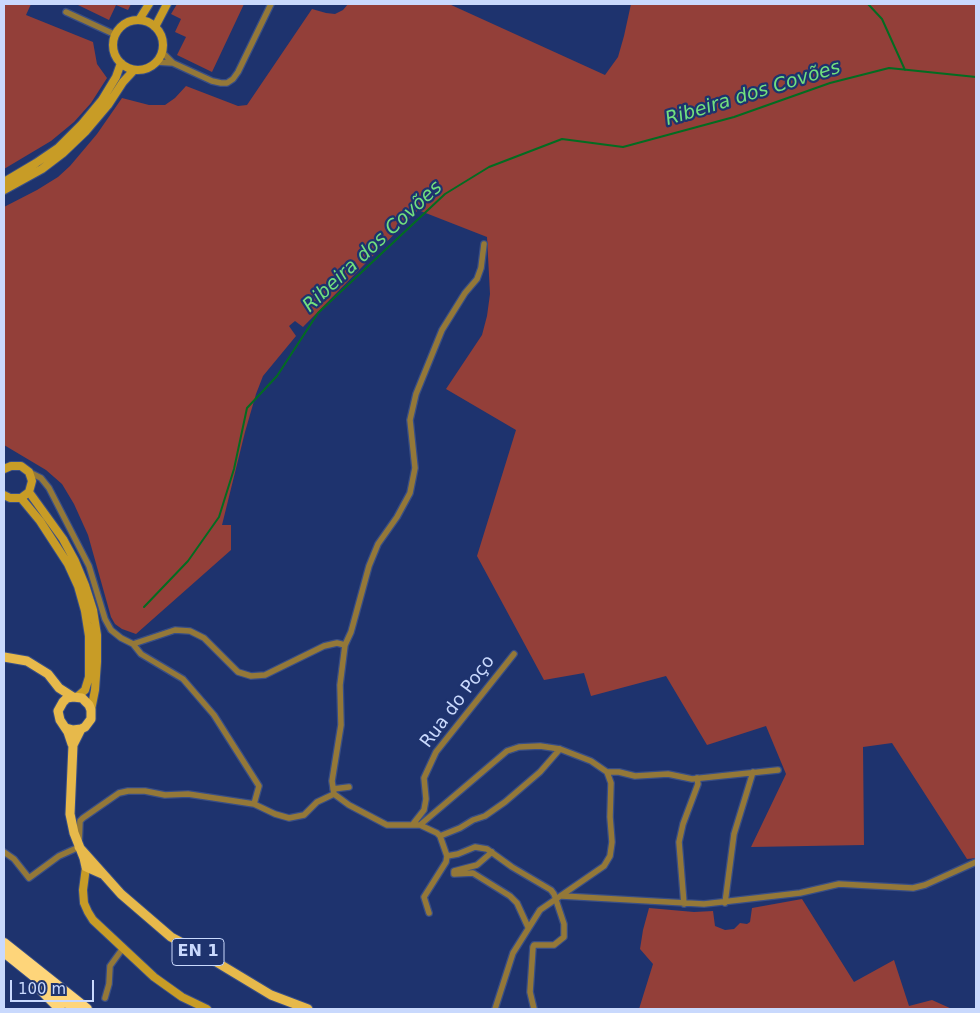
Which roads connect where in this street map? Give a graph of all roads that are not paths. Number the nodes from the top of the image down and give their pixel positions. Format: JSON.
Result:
{"nodes":[{"id":1,"x":149,"y":4,"type":"edge"},
{"id":2,"x":167,"y":4,"type":"edge"},
{"id":3,"x":270,"y":4,"type":"edge"},
{"id":4,"x":66,"y":12,"type":"dead end"},
{"id":5,"x":139,"y":20,"type":"junction"},
{"id":6,"x":156,"y":27,"type":"junction"},
{"id":7,"x":116,"y":35,"type":"junction"},
{"id":8,"x":162,"y":52,"type":"junction"},
{"id":9,"x":157,"y":62,"type":"junction"},
{"id":10,"x":173,"y":63,"type":"junction"},
{"id":11,"x":121,"y":64,"type":"junction"},
{"id":12,"x":134,"y":70,"type":"junction"},
{"id":13,"x":4,"y":182,"type":"edge"},
{"id":14,"x":4,"y":190,"type":"edge"},
{"id":15,"x":484,"y":244,"type":"dead end"},
{"id":16,"x":5,"y":466,"type":"edge"},
{"id":17,"x":28,"y":472,"type":"junction"},
{"id":18,"x":45,"y":483,"type":"junction"},
{"id":19,"x":30,"y":488,"type":"junction"},
{"id":20,"x":4,"y":496,"type":"edge"},
{"id":21,"x":21,"y":498,"type":"junction"},
{"id":22,"x":133,"y":644,"type":"junction"},
{"id":23,"x":345,"y":645,"type":"junction"},
{"id":24,"x":514,"y":654,"type":"dead end"},
{"id":25,"x":4,"y":657,"type":"edge"},
{"id":26,"x":58,"y":688,"type":"junction"},
{"id":27,"x":75,"y":697,"type":"junction"},
{"id":28,"x":60,"y":706,"type":"junction"},
{"id":29,"x":91,"y":710,"type":"junction"},
{"id":30,"x":66,"y":728,"type":"junction"},
{"id":31,"x":81,"y":729,"type":"junction"},
{"id":32,"x":72,"y":745,"type":"junction"},
{"id":33,"x":560,"y":749,"type":"junction"},
{"id":34,"x":778,"y":770,"type":"dead end"},
{"id":35,"x":607,"y":772,"type":"junction"},
{"id":36,"x":753,"y":772,"type":"junction"},
{"id":37,"x":698,"y":778,"type":"junction"},
{"id":38,"x":349,"y":787,"type":"dead end"},
{"id":39,"x":333,"y":792,"type":"junction"},
{"id":40,"x":254,"y":804,"type":"junction"},
{"id":41,"x":417,"y":824,"type":"junction"},
{"id":42,"x":440,"y":836,"type":"junction"},
{"id":43,"x":79,"y":847,"type":"junction"},
{"id":44,"x":4,"y":852,"type":"edge"},
{"id":45,"x":492,"y":852,"type":"junction"},
{"id":46,"x":447,"y":856,"type":"junction"},
{"id":47,"x":976,"y":862,"type":"edge"},
{"id":48,"x":95,"y":864,"type":"junction"},
{"id":49,"x":86,"y":867,"type":"junction"},
{"id":50,"x":101,"y":873,"type":"junction"},
{"id":51,"x":85,"y":879,"type":"junction"},
{"id":52,"x":559,"y":898,"type":"junction"},
{"id":53,"x":725,"y":903,"type":"junction"},
{"id":54,"x":684,"y":904,"type":"junction"},
{"id":55,"x":429,"y":913,"type":"dead end"},
{"id":56,"x":528,"y":927,"type":"junction"},
{"id":57,"x":4,"y":942,"type":"edge"},
{"id":58,"x":123,"y":948,"type":"junction"},
{"id":59,"x":4,"y":952,"type":"edge"},
{"id":60,"x":19,"y":965,"type":"junction"},
{"id":61,"x":61,"y":989,"type":"junction"},
{"id":62,"x":105,"y":998,"type":"dead end"},
{"id":63,"x":60,"y":1009,"type":"edge"},
{"id":64,"x":75,"y":1009,"type":"edge"},
{"id":65,"x":87,"y":1009,"type":"edge"},
{"id":66,"x":96,"y":1009,"type":"edge"},
{"id":67,"x":207,"y":1009,"type":"edge"},
{"id":68,"x":308,"y":1009,"type":"edge"},
{"id":69,"x":495,"y":1009,"type":"edge"},
{"id":70,"x":534,"y":1009,"type":"edge"}],
"edges":[{"from":1,"to":5,"type":"street"},
{"from":2,"to":6,"type":"street"},
{"from":3,"to":10,"type":"street"},
{"from":4,"to":7,"type":"street"},
{"from":5,"to":6,"type":"street"},
{"from":5,"to":7,"type":"street"},
{"from":6,"to":8,"type":"street"},
{"from":7,"to":11,"type":"street"},
{"from":8,"to":9,"type":"street"},
{"from":8,"to":10,"type":"street"},
{"from":9,"to":10,"type":"street"},
{"from":9,"to":12,"type":"street"},
{"from":11,"to":12,"type":"street"},
{"from":11,"to":13,"type":"street"},
{"from":12,"to":14,"type":"street"},
{"from":15,"to":23,"type":"street"},
{"from":16,"to":17,"type":"street"},
{"from":17,"to":18,"type":"street"},
{"from":17,"to":19,"type":"street"},
{"from":18,"to":19,"type":"street"},
{"from":18,"to":22,"type":"street"},
{"from":19,"to":21,"type":"street"},
{"from":19,"to":29,"type":"street"},
{"from":20,"to":21,"type":"street"},
{"from":21,"to":27,"type":"street"},
{"from":22,"to":23,"type":"street"},
{"from":22,"to":40,"type":"street"},
{"from":23,"to":39,"type":"street"},
{"from":24,"to":41,"type":"street","name":"Rua do Poço"},
{"from":25,"to":26,"type":"main road"},
{"from":26,"to":27,"type":"main road"},
{"from":26,"to":28,"type":"main road"},
{"from":27,"to":28,"type":"main road"},
{"from":27,"to":29,"type":"main road"},
{"from":28,"to":30,"type":"main road"},
{"from":29,"to":31,"type":"main road"},
{"from":30,"to":31,"type":"main road"},
{"from":30,"to":32,"type":"main road","number":"EN 1"},
{"from":31,"to":32,"type":"main road","number":"EN 1"},
{"from":32,"to":43,"type":"main road","number":"EN 1"},
{"from":33,"to":35,"type":"street"},
{"from":33,"to":41,"type":"street"},
{"from":33,"to":42,"type":"street"},
{"from":34,"to":36,"type":"street"},
{"from":35,"to":37,"type":"street"},
{"from":35,"to":52,"type":"street"},
{"from":36,"to":37,"type":"street"},
{"from":36,"to":53,"type":"street"},
{"from":37,"to":54,"type":"street"},
{"from":38,"to":39,"type":"street"},
{"from":39,"to":40,"type":"street"},
{"from":39,"to":41,"type":"street"},
{"from":40,"to":43,"type":"street"},
{"from":41,"to":42,"type":"street"},
{"from":42,"to":46,"type":"street"},
{"from":43,"to":44,"type":"street"},
{"from":43,"to":48,"type":"main road","number":"EN 1"},
{"from":43,"to":49,"type":"main road","number":"EN 1"},
{"from":45,"to":46,"type":"street"},
{"from":45,"to":52,"type":"street"},
{"from":45,"to":56,"type":"street"},
{"from":46,"to":55,"type":"street"},
{"from":47,"to":53,"type":"street"},
{"from":48,"to":49,"type":"street"},
{"from":48,"to":50,"type":"main road","number":"EN 1"},
{"from":49,"to":50,"type":"main road","number":"EN 1"},
{"from":49,"to":51,"type":"street"},
{"from":50,"to":51,"type":"street"},
{"from":50,"to":68,"type":"main road","number":"EN 1"},
{"from":51,"to":58,"type":"street"},
{"from":52,"to":54,"type":"street"},
{"from":52,"to":56,"type":"street"},
{"from":52,"to":70,"type":"street"},
{"from":53,"to":54,"type":"street"},
{"from":56,"to":69,"type":"street"},
{"from":57,"to":61,"type":"highway"},
{"from":58,"to":62,"type":"street"},
{"from":58,"to":67,"type":"street"},
{"from":59,"to":60,"type":"highway"},
{"from":60,"to":63,"type":"highway"},
{"from":60,"to":64,"type":"highway"},
{"from":61,"to":65,"type":"highway"},
{"from":61,"to":66,"type":"highway"}]}
